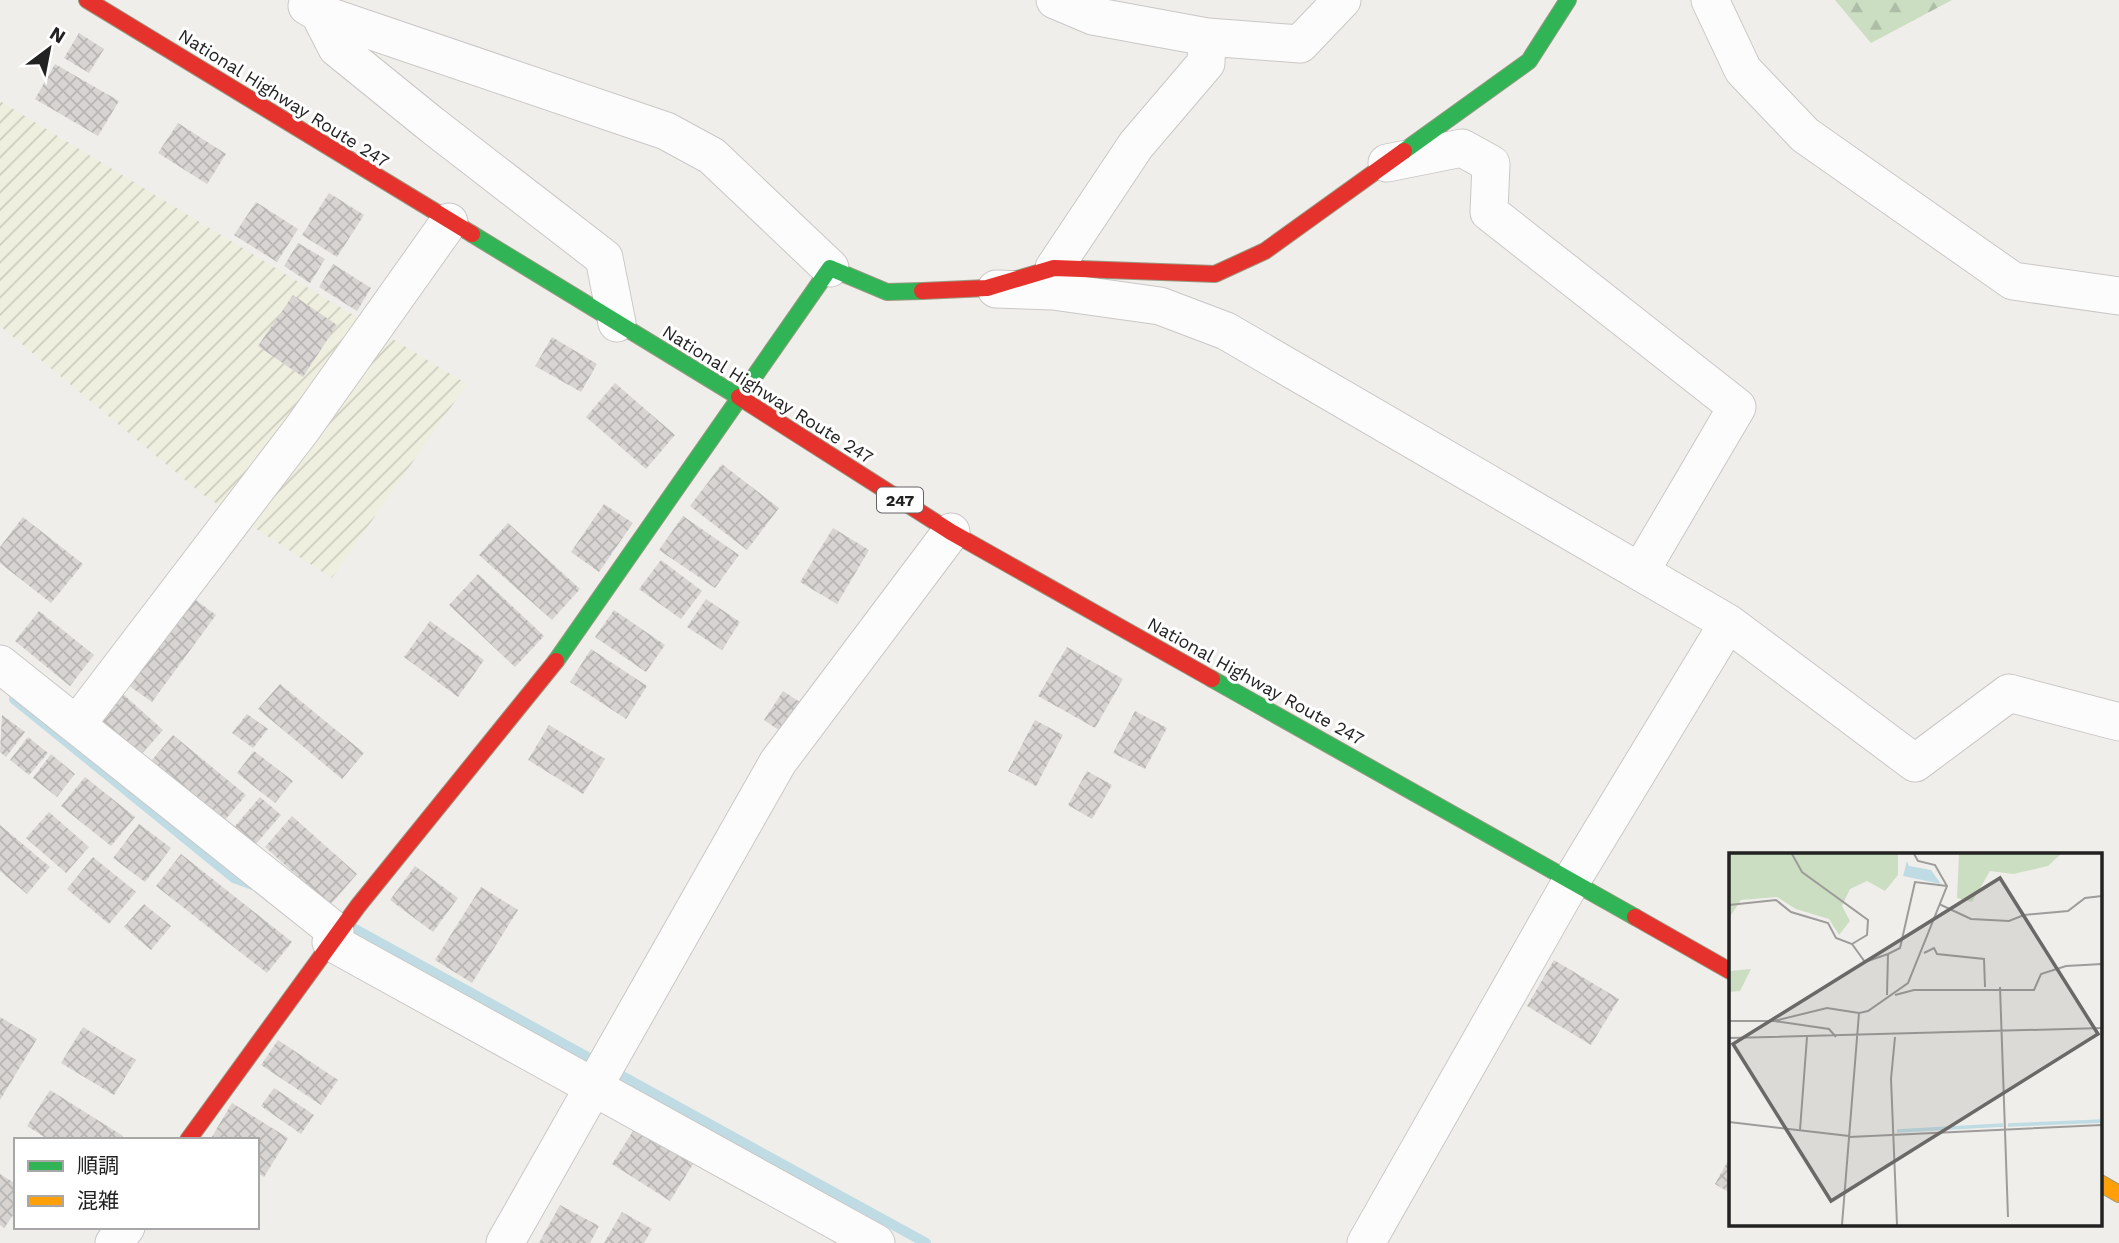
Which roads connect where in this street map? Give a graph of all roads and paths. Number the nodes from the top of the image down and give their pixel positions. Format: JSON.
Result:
{"nodes":[{"id":1,"x":87,"y":0,"type":"edge"},
{"id":2,"x":1055,"y":0,"type":"edge"},
{"id":3,"x":1342,"y":0,"type":"edge"},
{"id":4,"x":1568,"y":0,"type":"edge"},
{"id":5,"x":1710,"y":0,"type":"edge"},
{"id":6,"x":308,"y":7,"type":"edge"},
{"id":7,"x":1206,"y":37,"type":"junction"},
{"id":8,"x":1387,"y":163,"type":"junction"},
{"id":9,"x":449,"y":222,"type":"junction"},
{"id":10,"x":830,"y":268,"type":"junction"},
{"id":11,"x":1054,"y":268,"type":"junction"},
{"id":12,"x":987,"y":288,"type":"junction"},
{"id":13,"x":2119,"y":296,"type":"edge"},
{"id":14,"x":617,"y":323,"type":"junction"},
{"id":15,"x":738,"y":397,"type":"junction"},
{"id":16,"x":951,"y":532,"type":"junction"},
{"id":17,"x":1640,"y":572,"type":"junction"},
{"id":18,"x":1728,"y":623,"type":"junction"},
{"id":19,"x":0,"y":664,"type":"edge"},
{"id":20,"x":2119,"y":722,"type":"edge"},
{"id":21,"x":77,"y":724,"type":"junction"},
{"id":22,"x":1572,"y":880,"type":"junction"},
{"id":23,"x":340,"y":929,"type":"junction"},
{"id":24,"x":1729,"y":970,"type":"edge"},
{"id":25,"x":594,"y":1086,"type":"junction"},
{"id":26,"x":189,"y":1138,"type":"edge"},
{"id":27,"x":2102,"y":1184,"type":"edge"},
{"id":28,"x":2119,"y":1194,"type":"edge"},
{"id":29,"x":505,"y":1243,"type":"edge"},
{"id":30,"x":876,"y":1243,"type":"edge"},
{"id":31,"x":1366,"y":1243,"type":"edge"}],
"edges":[{"from":1,"to":9,"type":"main road","name":"National Highway Route 247","number":"247"},
{"from":2,"to":7,"type":"street"},
{"from":3,"to":7,"type":"street"},
{"from":4,"to":8,"type":"main road"},
{"from":5,"to":13,"type":"street"},
{"from":6,"to":10,"type":"street"},
{"from":6,"to":14,"type":"street"},
{"from":7,"to":11,"type":"street"},
{"from":8,"to":11,"type":"main road"},
{"from":8,"to":17,"type":"street"},
{"from":9,"to":14,"type":"main road","name":"National Highway Route 247","number":"247"},
{"from":9,"to":21,"type":"street"},
{"from":10,"to":12,"type":"main road"},
{"from":10,"to":15,"type":"main road"},
{"from":11,"to":12,"type":"main road"},
{"from":12,"to":17,"type":"street"},
{"from":14,"to":15,"type":"main road","name":"National Highway Route 247","number":"247"},
{"from":15,"to":16,"type":"main road","name":"National Highway Route 247","number":"247"},
{"from":15,"to":23,"type":"main road"},
{"from":16,"to":22,"type":"main road","name":"National Highway Route 247","number":"247"},
{"from":16,"to":25,"type":"street"},
{"from":17,"to":18,"type":"street"},
{"from":18,"to":20,"type":"street"},
{"from":18,"to":22,"type":"street"},
{"from":19,"to":21,"type":"street"},
{"from":21,"to":23,"type":"street"},
{"from":22,"to":24,"type":"main road","name":"National Highway Route 247","number":"247"},
{"from":22,"to":31,"type":"street"},
{"from":23,"to":25,"type":"street"},
{"from":23,"to":26,"type":"main road"},
{"from":25,"to":29,"type":"street"},
{"from":25,"to":30,"type":"street"},
{"from":27,"to":28,"type":"main road"}]}
